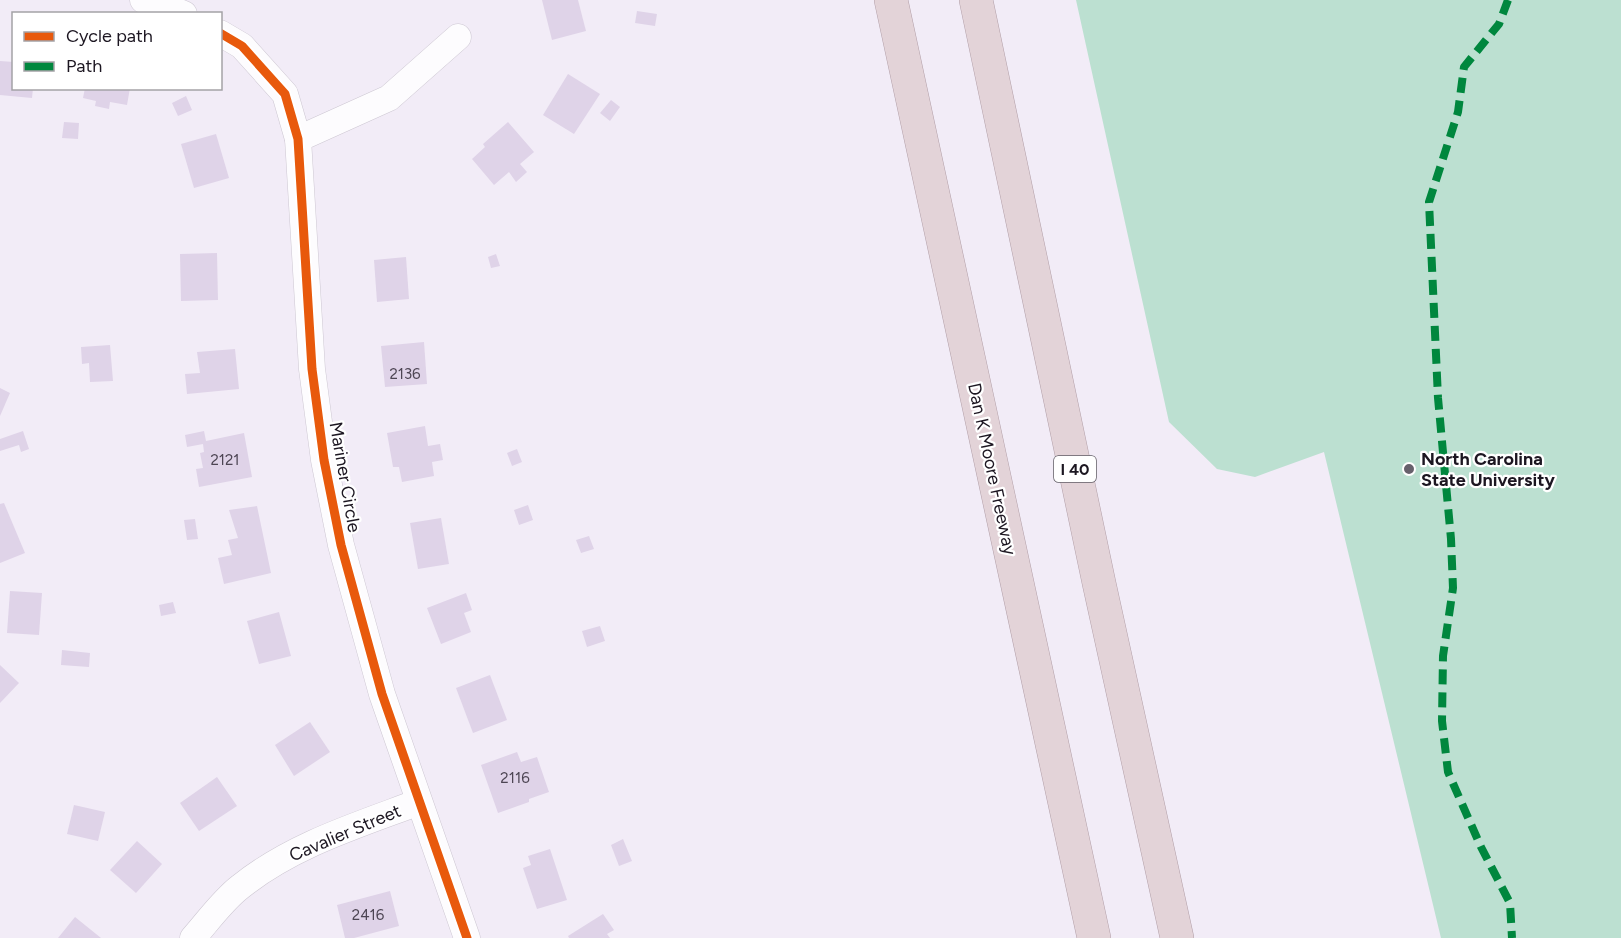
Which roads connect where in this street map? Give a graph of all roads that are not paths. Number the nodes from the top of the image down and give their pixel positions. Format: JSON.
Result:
{"nodes":[{"id":1,"x":143,"y":0,"type":"edge"},
{"id":2,"x":891,"y":0,"type":"edge"},
{"id":3,"x":976,"y":0,"type":"edge"},
{"id":4,"x":179,"y":12,"type":"edge"},
{"id":5,"x":222,"y":34,"type":"edge"},
{"id":6,"x":458,"y":37,"type":"dead end"},
{"id":7,"x":298,"y":139,"type":"junction"},
{"id":8,"x":419,"y":802,"type":"junction"},
{"id":9,"x":193,"y":938,"type":"edge"},
{"id":10,"x":467,"y":938,"type":"edge"},
{"id":11,"x":1095,"y":938,"type":"edge"},
{"id":12,"x":1178,"y":938,"type":"edge"}],
"edges":[{"from":1,"to":4,"type":"street"},
{"from":2,"to":11,"type":"highway","name":"Dan K Moore Freeway"},
{"from":3,"to":12,"type":"highway","number":"I 40"},
{"from":5,"to":7,"type":"street","name":"Mariner Circle"},
{"from":6,"to":7,"type":"street"},
{"from":7,"to":8,"type":"street","name":"Mariner Circle"},
{"from":8,"to":9,"type":"street","name":"Cavalier Street"},
{"from":8,"to":10,"type":"street","name":"Mariner Circle"}]}
